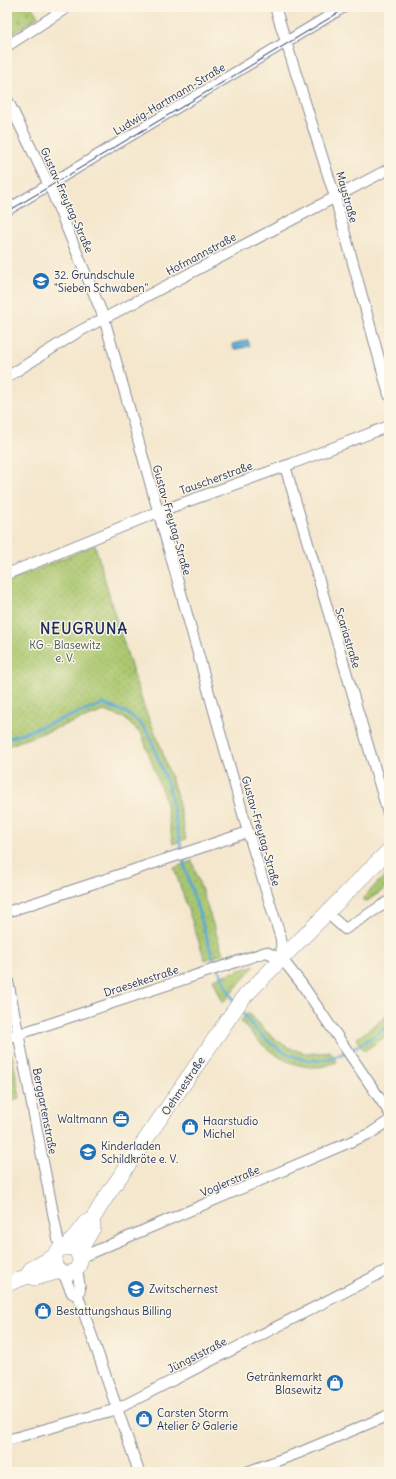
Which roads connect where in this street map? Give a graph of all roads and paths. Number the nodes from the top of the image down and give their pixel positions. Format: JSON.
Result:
{"nodes":[{"id":1,"x":68,"y":7,"type":"edge"},
{"id":2,"x":275,"y":7,"type":"edge"},
{"id":3,"x":344,"y":7,"type":"edge"},
{"id":4,"x":286,"y":42,"type":"junction"},
{"id":5,"x":7,"y":46,"type":"edge"},
{"id":6,"x":7,"y":99,"type":"edge"},
{"id":7,"x":389,"y":169,"type":"edge"},
{"id":8,"x":48,"y":185,"type":"junction"},
{"id":9,"x":335,"y":197,"type":"junction"},
{"id":10,"x":7,"y":210,"type":"edge"},
{"id":11,"x":104,"y":318,"type":"junction"},
{"id":12,"x":7,"y":377,"type":"edge"},
{"id":13,"x":389,"y":396,"type":"edge"},
{"id":14,"x":389,"y":426,"type":"edge"},
{"id":15,"x":285,"y":466,"type":"junction"},
{"id":16,"x":158,"y":512,"type":"junction"},
{"id":17,"x":7,"y":574,"type":"edge"},
{"id":18,"x":389,"y":816,"type":"edge"},
{"id":19,"x":248,"y":832,"type":"junction"},
{"id":20,"x":389,"y":850,"type":"edge"},
{"id":21,"x":389,"y":901,"type":"edge"},
{"id":22,"x":7,"y":912,"type":"edge"},
{"id":23,"x":327,"y":913,"type":"junction"},
{"id":24,"x":282,"y":958,"type":"junction"},
{"id":25,"x":7,"y":976,"type":"edge"},
{"id":26,"x":17,"y":1034,"type":"junction"},
{"id":27,"x":7,"y":1038,"type":"edge"},
{"id":28,"x":389,"y":1112,"type":"edge"},
{"id":29,"x":389,"y":1122,"type":"edge"},
{"id":30,"x":67,"y":1260,"type":"junction"},
{"id":31,"x":389,"y":1269,"type":"edge"},
{"id":32,"x":7,"y":1284,"type":"edge"},
{"id":33,"x":78,"y":1296,"type":"junction"},
{"id":34,"x":117,"y":1409,"type":"junction"},
{"id":35,"x":389,"y":1415,"type":"edge"},
{"id":36,"x":7,"y":1440,"type":"edge"},
{"id":37,"x":139,"y":1472,"type":"edge"},
{"id":38,"x":247,"y":1472,"type":"edge"}],
"edges":[{"from":1,"to":5,"type":"street"},
{"from":2,"to":4,"type":"street","name":"Maystraße"},
{"from":3,"to":4,"type":"street","name":"Ludwig-Hartmann-Straße"},
{"from":4,"to":8,"type":"street","name":"Ludwig-Hartmann-Straße"},
{"from":4,"to":9,"type":"street","name":"Maystraße"},
{"from":6,"to":8,"type":"street","name":"Gustav-Freytag-Straße"},
{"from":7,"to":9,"type":"street","name":"Hofmannstraße"},
{"from":8,"to":10,"type":"street","name":"Ludwig-Hartmann-Straße"},
{"from":8,"to":11,"type":"street","name":"Gustav-Freytag-Straße"},
{"from":9,"to":11,"type":"street","name":"Hofmannstraße"},
{"from":9,"to":13,"type":"street","name":"Maystraße"},
{"from":11,"to":12,"type":"street","name":"Hofmannstraße"},
{"from":11,"to":16,"type":"street","name":"Gustav-Freytag-Straße"},
{"from":14,"to":15,"type":"street","name":"Tauscherstraße"},
{"from":15,"to":16,"type":"street","name":"Tauscherstraße"},
{"from":15,"to":18,"type":"street","name":"Scariastraße"},
{"from":16,"to":17,"type":"street","name":"Tauscherstraße"},
{"from":16,"to":19,"type":"street","name":"Gustav-Freytag-Straße"},
{"from":19,"to":22,"type":"street"},
{"from":19,"to":24,"type":"street","name":"Gustav-Freytag-Straße"},
{"from":20,"to":23,"type":"main road","name":"Oehmestraße"},
{"from":21,"to":23,"type":"street"},
{"from":23,"to":24,"type":"main road","name":"Oehmestraße"},
{"from":24,"to":26,"type":"street","name":"Draesekestraße"},
{"from":24,"to":28,"type":"street"},
{"from":24,"to":30,"type":"main road","name":"Oehmestraße"},
{"from":25,"to":26,"type":"street","name":"Berggartenstraße"},
{"from":26,"to":27,"type":"street","name":"Draesekestraße"},
{"from":26,"to":30,"type":"street","name":"Berggartenstraße"},
{"from":29,"to":30,"type":"street","name":"Voglerstraße"},
{"from":30,"to":32,"type":"main road","name":"Oehmestraße"},
{"from":30,"to":33,"type":"street","name":"Berggartenstraße"},
{"from":30,"to":33,"type":"street","name":"Berggartenstraße"},
{"from":31,"to":34,"type":"street","name":"Jüngststraße"},
{"from":33,"to":34,"type":"street","name":"Berggartenstraße"},
{"from":34,"to":36,"type":"street","name":"Jüngststraße"},
{"from":34,"to":37,"type":"street","name":"Berggartenstraße"},
{"from":35,"to":38,"type":"street"}]}
